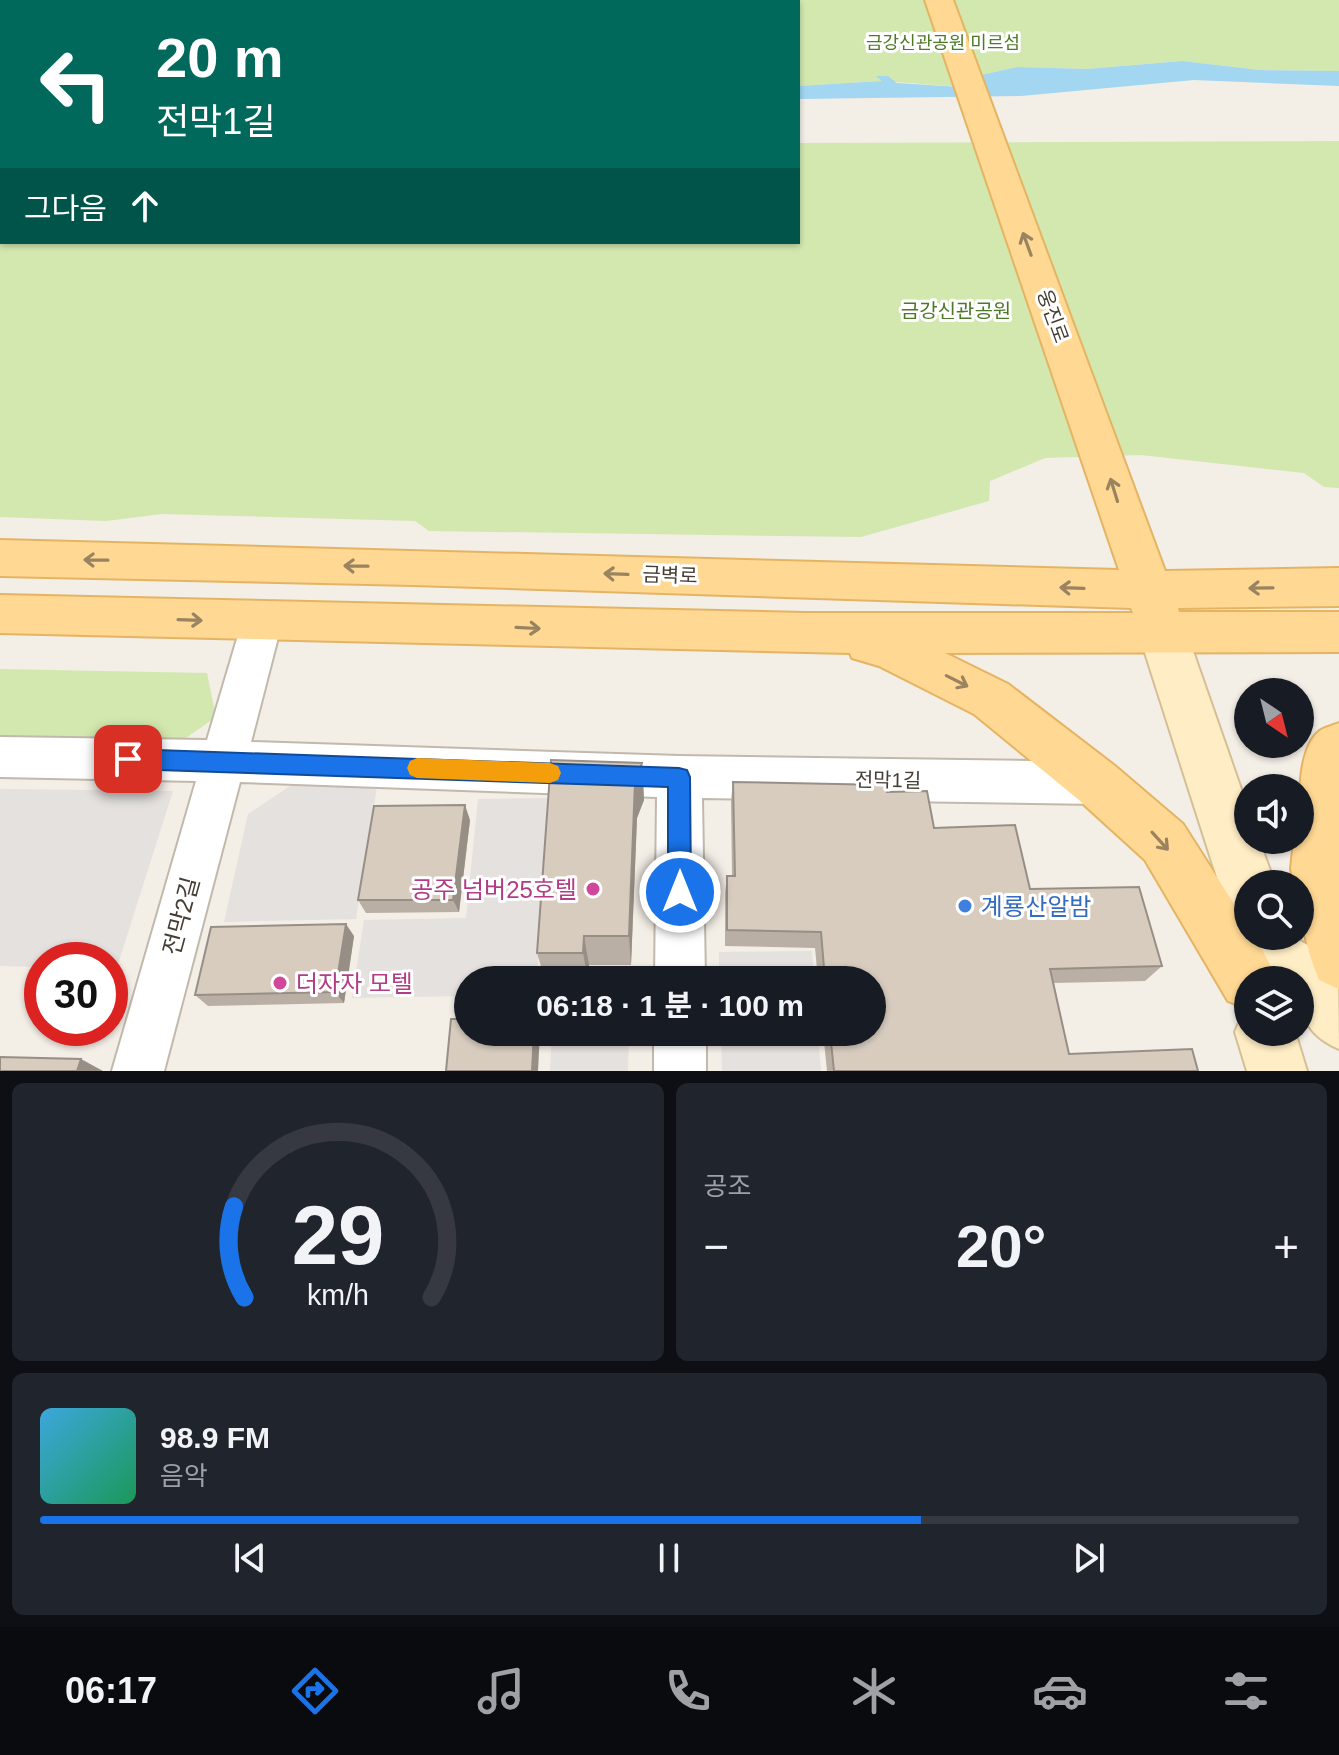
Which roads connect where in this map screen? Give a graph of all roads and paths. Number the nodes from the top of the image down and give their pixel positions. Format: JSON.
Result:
{"nodes":[{"id":1,"x":939,"y":0,"type":"edge"},
{"id":2,"x":0,"y":558,"type":"edge"},
{"id":3,"x":889,"y":582,"type":"junction"},
{"id":4,"x":1339,"y":587,"type":"edge"},
{"id":5,"x":1156,"y":612,"type":"junction"},
{"id":6,"x":0,"y":614,"type":"edge"},
{"id":7,"x":262,"y":622,"type":"junction"},
{"id":8,"x":573,"y":630,"type":"junction"},
{"id":9,"x":1339,"y":632,"type":"edge"},
{"id":10,"x":804,"y":633,"type":"junction"},
{"id":11,"x":1339,"y":746,"type":"edge"},
{"id":12,"x":0,"y":757,"type":"edge"},
{"id":13,"x":224,"y":761,"type":"junction"},
{"id":14,"x":679,"y":777,"type":"junction"},
{"id":15,"x":1097,"y":783,"type":"junction"},
{"id":16,"x":1242,"y":870,"type":"edge"},
{"id":17,"x":1339,"y":960,"type":"edge"},
{"id":18,"x":1259,"y":963,"type":"edge"},
{"id":19,"x":680,"y":966,"type":"edge"},
{"id":20,"x":1339,"y":1019,"type":"edge"},
{"id":21,"x":680,"y":1046,"type":"edge"},
{"id":22,"x":1269,"y":1046,"type":"edge"},
{"id":23,"x":138,"y":1071,"type":"edge"},
{"id":24,"x":680,"y":1071,"type":"edge"},
{"id":25,"x":1277,"y":1071,"type":"edge"}],
"edges":[{"from":5,"to":1,"type":"main road","name":"웅진로","one_way":true},
{"from":3,"to":2,"type":"main road","name":"금벽로","one_way":true},
{"from":5,"to":3,"type":"main road","name":"금벽로","one_way":true},
{"from":3,"to":8,"type":"main road"},
{"from":4,"to":5,"type":"main road","name":"금벽로","one_way":true},
{"from":5,"to":9,"type":"main road","name":"금벽로"},
{"from":5,"to":10,"type":"main road","name":"금벽로"},
{"from":5,"to":16,"type":"street"},
{"from":6,"to":7,"type":"main road","name":"금벽로","one_way":true},
{"from":7,"to":8,"type":"main road","name":"금벽로","one_way":true},
{"from":7,"to":13,"type":"street","name":"전막2길"},
{"from":8,"to":10,"type":"main road","name":"금벽로"},
{"from":10,"to":15,"type":"main road","one_way":true},
{"from":11,"to":17,"type":"main road"},
{"from":12,"to":13,"type":"street"},
{"from":13,"to":14,"type":"street","name":"전막1길"},
{"from":13,"to":23,"type":"street","name":"전막2길"},
{"from":14,"to":15,"type":"street","name":"전막1길"},
{"from":14,"to":19,"type":"street"},
{"from":15,"to":18,"type":"main road","one_way":true},
{"from":18,"to":20,"type":"street"},
{"from":21,"to":24,"type":"street"},
{"from":22,"to":25,"type":"street"}]}
